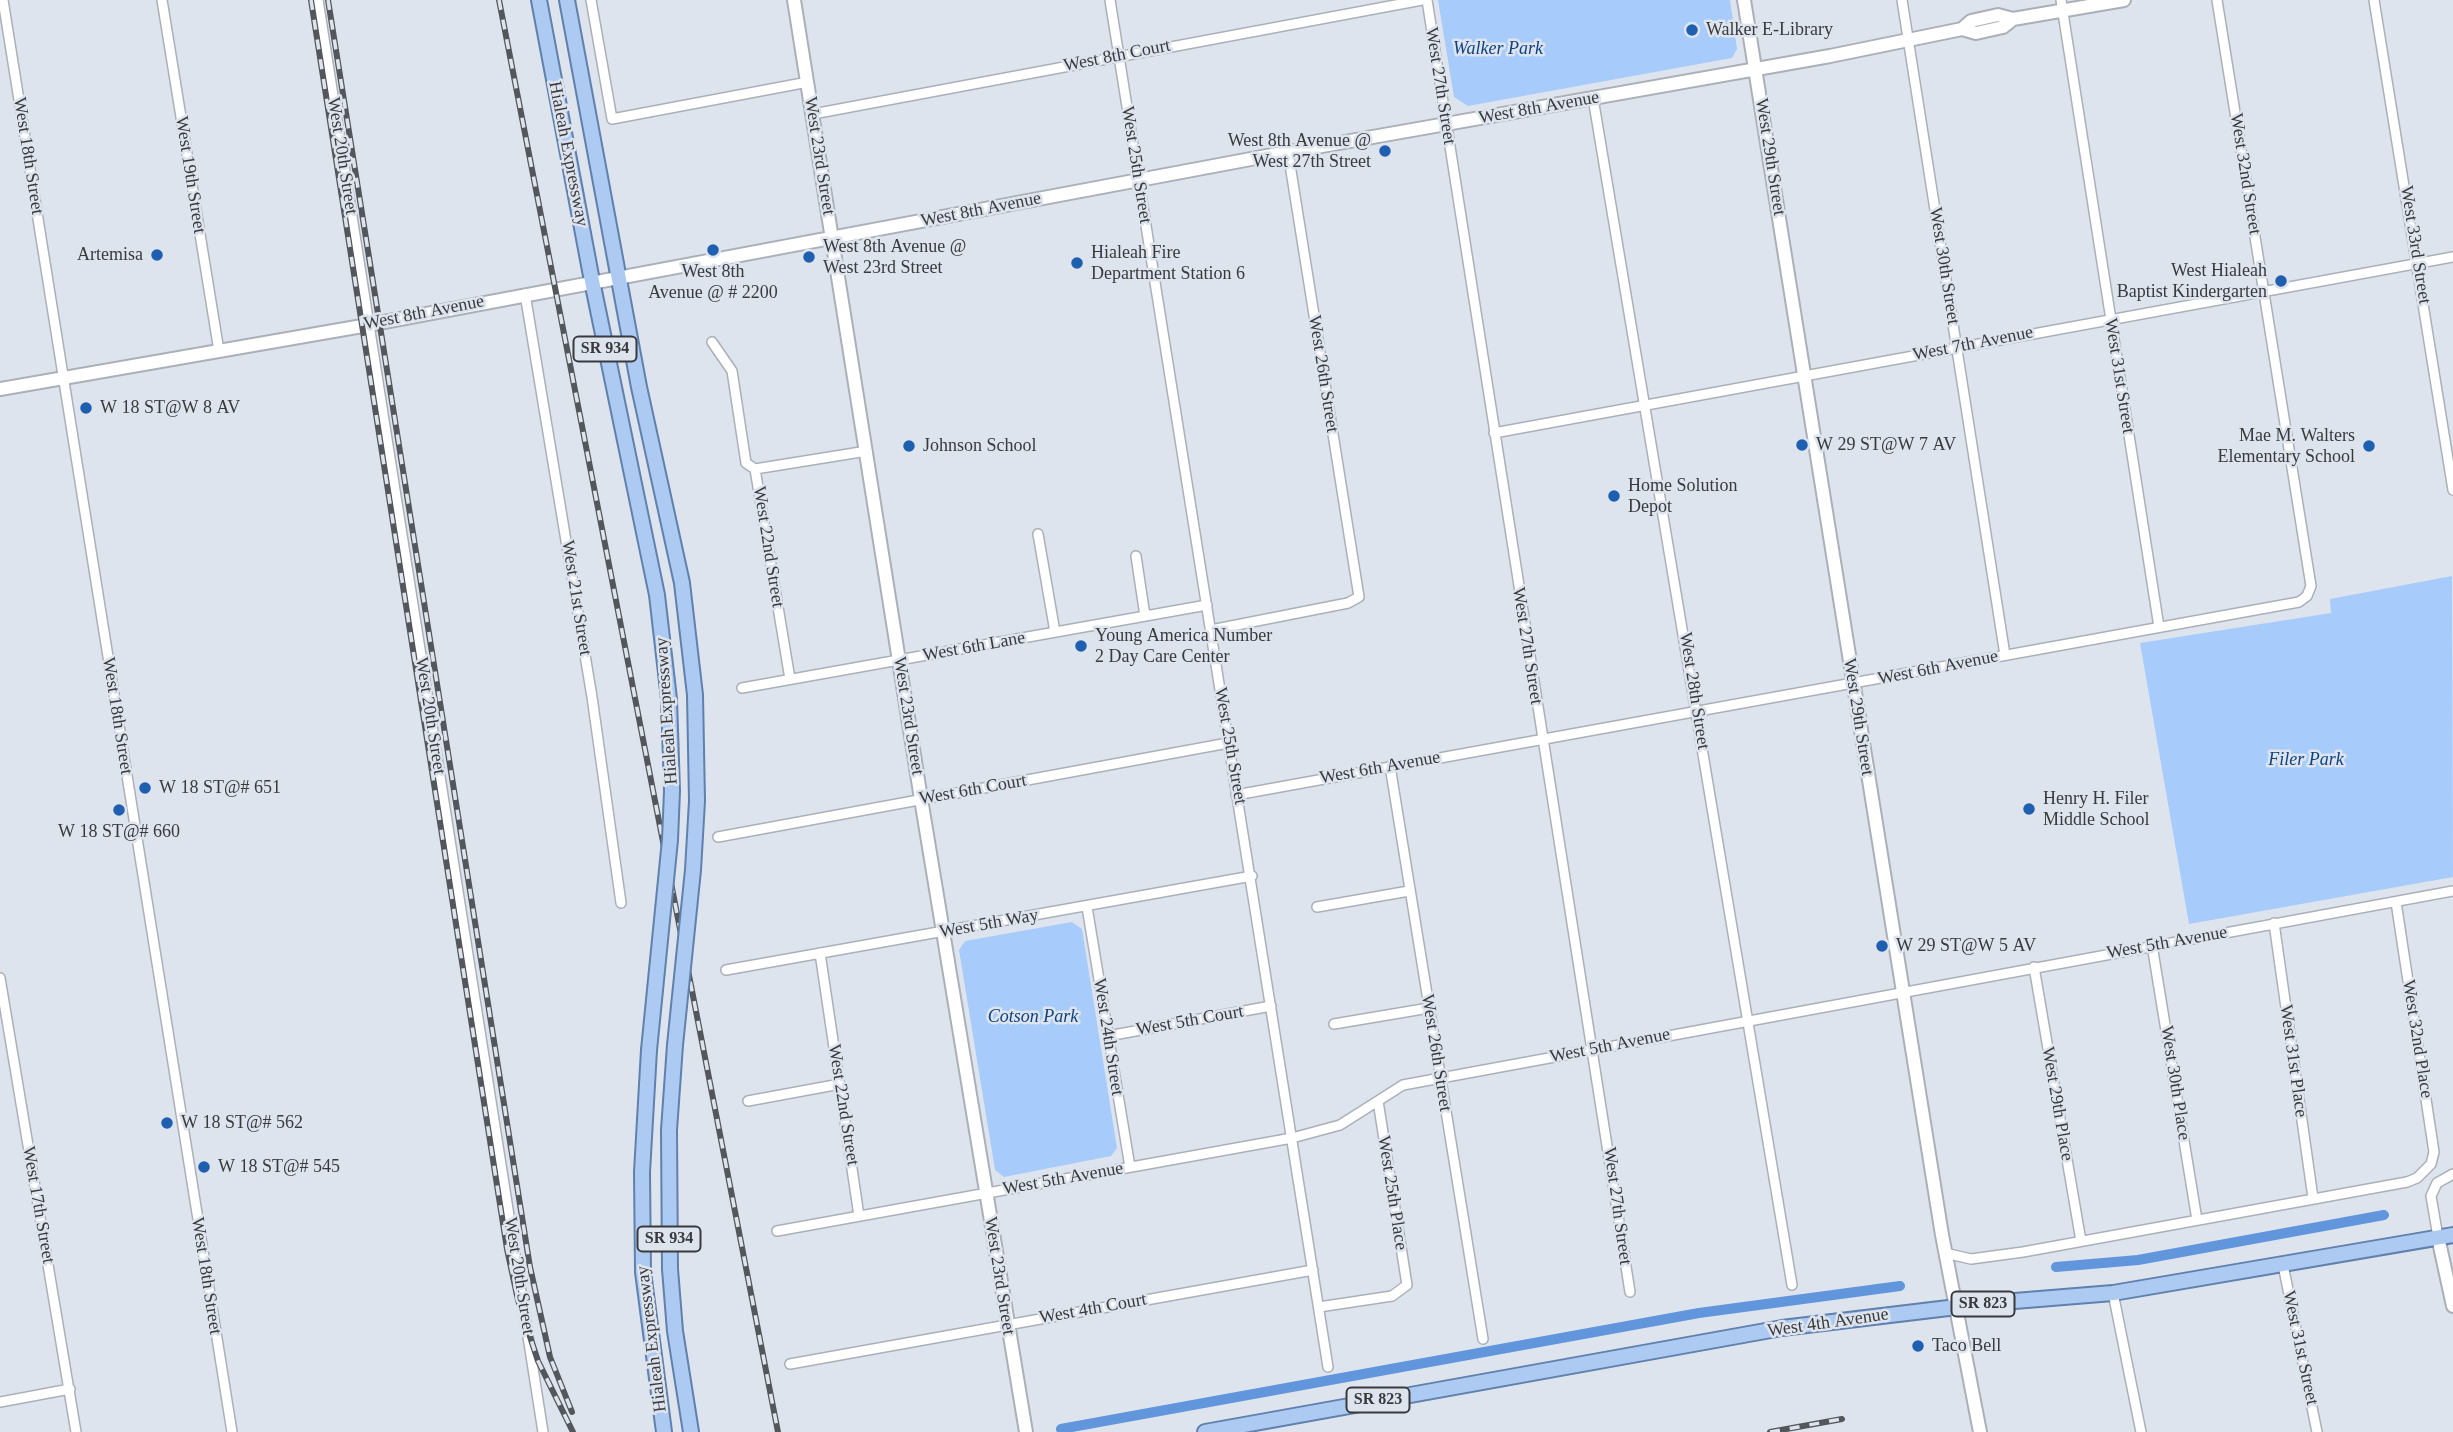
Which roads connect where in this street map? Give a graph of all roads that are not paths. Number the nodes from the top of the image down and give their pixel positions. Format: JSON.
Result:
{"nodes":[{"id":1,"x":4,"y":0,"type":"edge"},
{"id":2,"x":162,"y":0,"type":"edge"},
{"id":3,"x":318,"y":0,"type":"edge"},
{"id":4,"x":539,"y":0,"type":"edge"},
{"id":5,"x":567,"y":0,"type":"edge"},
{"id":6,"x":591,"y":0,"type":"edge"},
{"id":7,"x":794,"y":0,"type":"edge"},
{"id":8,"x":1110,"y":0,"type":"edge"},
{"id":9,"x":1424,"y":0,"type":"edge"},
{"id":10,"x":1744,"y":0,"type":"edge"},
{"id":11,"x":1902,"y":0,"type":"edge"},
{"id":12,"x":2124,"y":0,"type":"edge"},
{"id":13,"x":2217,"y":0,"type":"edge"},
{"id":14,"x":2374,"y":0,"type":"edge"},
{"id":15,"x":2061,"y":6,"type":"edge"},
{"id":16,"x":1909,"y":41,"type":"junction"},
{"id":17,"x":1119,"y":56,"type":"junction"},
{"id":18,"x":1756,"y":69,"type":"junction"},
{"id":19,"x":808,"y":82,"type":"junction"},
{"id":20,"x":1593,"y":98,"type":"junction"},
{"id":21,"x":813,"y":114,"type":"junction"},
{"id":22,"x":1446,"y":124,"type":"junction"},
{"id":23,"x":1288,"y":152,"type":"junction"},
{"id":24,"x":1138,"y":180,"type":"junction"},
{"id":25,"x":832,"y":238,"type":"junction"},
{"id":26,"x":2453,"y":257,"type":"edge"},
{"id":27,"x":2418,"y":263,"type":"junction"},
{"id":28,"x":620,"y":275,"type":"junction"},
{"id":29,"x":592,"y":281,"type":"junction"},
{"id":30,"x":2264,"y":290,"type":"junction"},
{"id":31,"x":525,"y":294,"type":"junction"},
{"id":32,"x":2110,"y":318,"type":"junction"},
{"id":33,"x":368,"y":324,"type":"junction"},
{"id":34,"x":712,"y":342,"type":"dead end"},
{"id":35,"x":1956,"y":347,"type":"junction"},
{"id":36,"x":219,"y":351,"type":"junction"},
{"id":37,"x":1804,"y":375,"type":"junction"},
{"id":38,"x":64,"y":378,"type":"junction"},
{"id":39,"x":0,"y":389,"type":"edge"},
{"id":40,"x":1645,"y":405,"type":"junction"},
{"id":41,"x":1494,"y":433,"type":"junction"},
{"id":42,"x":867,"y":451,"type":"junction"},
{"id":43,"x":755,"y":470,"type":"junction"},
{"id":44,"x":2453,"y":490,"type":"edge"},
{"id":45,"x":1038,"y":534,"type":"dead end"},
{"id":46,"x":1136,"y":556,"type":"dead end"},
{"id":47,"x":2308,"y":596,"type":"joint"},
{"id":48,"x":1207,"y":605,"type":"junction"},
{"id":49,"x":1145,"y":616,"type":"junction"},
{"id":50,"x":2159,"y":627,"type":"junction"},
{"id":51,"x":1211,"y":630,"type":"junction"},
{"id":52,"x":1055,"y":632,"type":"junction"},
{"id":53,"x":2005,"y":656,"type":"junction"},
{"id":54,"x":899,"y":660,"type":"junction"},
{"id":55,"x":790,"y":679,"type":"junction"},
{"id":56,"x":1853,"y":684,"type":"junction"},
{"id":57,"x":742,"y":688,"type":"dead end"},
{"id":58,"x":1698,"y":712,"type":"junction"},
{"id":59,"x":1541,"y":739,"type":"junction"},
{"id":60,"x":1228,"y":743,"type":"junction"},
{"id":61,"x":1390,"y":766,"type":"junction"},
{"id":62,"x":1237,"y":795,"type":"junction"},
{"id":63,"x":921,"y":800,"type":"junction"},
{"id":64,"x":718,"y":837,"type":"dead end"},
{"id":65,"x":1252,"y":876,"type":"junction"},
{"id":66,"x":1409,"y":891,"type":"junction"},
{"id":67,"x":2453,"y":891,"type":"edge"},
{"id":68,"x":2396,"y":902,"type":"junction"},
{"id":69,"x":621,"y":903,"type":"dead end"},
{"id":70,"x":1087,"y":907,"type":"junction"},
{"id":71,"x":1317,"y":907,"type":"dead end"},
{"id":72,"x":2274,"y":923,"type":"junction"},
{"id":73,"x":943,"y":933,"type":"junction"},
{"id":74,"x":2152,"y":945,"type":"junction"},
{"id":75,"x":820,"y":953,"type":"junction"},
{"id":76,"x":2034,"y":967,"type":"junction"},
{"id":77,"x":726,"y":970,"type":"dead end"},
{"id":78,"x":0,"y":978,"type":"edge"},
{"id":79,"x":1902,"y":992,"type":"junction"},
{"id":80,"x":1271,"y":1006,"type":"junction"},
{"id":81,"x":1429,"y":1008,"type":"junction"},
{"id":82,"x":1746,"y":1020,"type":"junction"},
{"id":83,"x":3,"y":1023,"type":"edge"},
{"id":84,"x":1334,"y":1024,"type":"dead end"},
{"id":85,"x":1108,"y":1036,"type":"junction"},
{"id":86,"x":1594,"y":1049,"type":"junction"},
{"id":87,"x":1440,"y":1078,"type":"junction"},
{"id":88,"x":840,"y":1084,"type":"junction"},
{"id":89,"x":748,"y":1101,"type":"dead end"},
{"id":90,"x":1378,"y":1101,"type":"junction"},
{"id":91,"x":1292,"y":1138,"type":"junction"},
{"id":92,"x":1130,"y":1167,"type":"junction"},
{"id":93,"x":2453,"y":1174,"type":"edge"},
{"id":94,"x":986,"y":1193,"type":"junction"},
{"id":95,"x":2313,"y":1199,"type":"junction"},
{"id":96,"x":859,"y":1216,"type":"junction"},
{"id":97,"x":2197,"y":1220,"type":"junction"},
{"id":98,"x":777,"y":1231,"type":"dead end"},
{"id":99,"x":2446,"y":1236,"type":"edge"},
{"id":100,"x":2081,"y":1241,"type":"junction"},
{"id":101,"x":1945,"y":1253,"type":"junction"},
{"id":102,"x":2283,"y":1265,"type":"junction"},
{"id":103,"x":1313,"y":1270,"type":"junction"},
{"id":104,"x":1791,"y":1285,"type":"dead end"},
{"id":105,"x":1630,"y":1292,"type":"dead end"},
{"id":106,"x":2113,"y":1293,"type":"junction"},
{"id":107,"x":2453,"y":1306,"type":"edge"},
{"id":108,"x":1319,"y":1307,"type":"junction"},
{"id":109,"x":1955,"y":1307,"type":"junction"},
{"id":110,"x":1007,"y":1324,"type":"junction"},
{"id":111,"x":1483,"y":1339,"type":"dead end"},
{"id":112,"x":790,"y":1364,"type":"dead end"},
{"id":113,"x":1328,"y":1367,"type":"dead end"},
{"id":114,"x":70,"y":1389,"type":"junction"},
{"id":115,"x":0,"y":1402,"type":"edge"},
{"id":116,"x":76,"y":1432,"type":"edge"},
{"id":117,"x":232,"y":1432,"type":"edge"},
{"id":118,"x":543,"y":1432,"type":"edge"},
{"id":119,"x":664,"y":1432,"type":"edge"},
{"id":120,"x":691,"y":1432,"type":"edge"},
{"id":121,"x":1026,"y":1432,"type":"edge"},
{"id":122,"x":1205,"y":1432,"type":"edge"},
{"id":123,"x":1980,"y":1432,"type":"edge"},
{"id":124,"x":2141,"y":1432,"type":"edge"},
{"id":125,"x":2317,"y":1432,"type":"edge"}],
"edges":[{"from":1,"to":38,"type":"street","name":"West 18th Street"},
{"from":2,"to":36,"type":"street","name":"West 19th Street"},
{"from":3,"to":33,"type":"street","name":"West 20th Street"},
{"from":4,"to":29,"type":"main road","name":"Hialeah Expressway","number":"SR 934"},
{"from":5,"to":28,"type":"main road","name":"Hialeah Expressway","number":"SR 934"},
{"from":6,"to":19,"type":"street"},
{"from":7,"to":19,"type":"street","name":"West 23rd Street"},
{"from":8,"to":17,"type":"street","name":"West 25th Street"},
{"from":9,"to":17,"type":"street","name":"West 8th Court"},
{"from":9,"to":22,"type":"street","name":"West 27th Street"},
{"from":10,"to":18,"type":"street","name":"West 29th Street"},
{"from":11,"to":16,"type":"street","name":"West 30th Street"},
{"from":12,"to":15,"type":"street","name":"West 8th Avenue"},
{"from":13,"to":30,"type":"street","name":"West 32nd Street"},
{"from":14,"to":27,"type":"street","name":"West 33rd Street"},
{"from":15,"to":16,"type":"street","name":"West 8th Avenue"},
{"from":15,"to":32,"type":"street","name":"West 31st Street"},
{"from":16,"to":18,"type":"street","name":"West 8th Avenue"},
{"from":16,"to":35,"type":"street","name":"West 30th Street"},
{"from":17,"to":21,"type":"street","name":"West 8th Court"},
{"from":17,"to":24,"type":"street","name":"West 25th Street"},
{"from":18,"to":20,"type":"street","name":"West 8th Avenue"},
{"from":18,"to":37,"type":"street","name":"West 29th Street"},
{"from":19,"to":21,"type":"street","name":"West 23rd Street"},
{"from":20,"to":22,"type":"street","name":"West 8th Avenue"},
{"from":20,"to":40,"type":"street","name":"West 28th Street"},
{"from":21,"to":25,"type":"street","name":"West 23rd Street"},
{"from":22,"to":23,"type":"street","name":"West 8th Avenue"},
{"from":22,"to":41,"type":"street","name":"West 27th Street"},
{"from":23,"to":24,"type":"street","name":"West 8th Avenue"},
{"from":23,"to":51,"type":"street","name":"West 26th Street"},
{"from":24,"to":25,"type":"street","name":"West 8th Avenue"},
{"from":24,"to":48,"type":"street","name":"West 25th Street"},
{"from":25,"to":28,"type":"street","name":"West 8th Avenue"},
{"from":25,"to":42,"type":"street","name":"West 23rd Street"},
{"from":26,"to":27,"type":"street","name":"West 7th Avenue"},
{"from":27,"to":30,"type":"street","name":"West 7th Avenue"},
{"from":27,"to":44,"type":"street","name":"West 33rd Street"},
{"from":28,"to":29,"type":"street","name":"West 8th Avenue"},
{"from":28,"to":120,"type":"main road","name":"Hialeah Expressway","number":"SR 934","bridge":true},
{"from":29,"to":31,"type":"street","name":"West 8th Avenue"},
{"from":29,"to":119,"type":"main road","name":"Hialeah Expressway","number":"SR 934","bridge":true},
{"from":30,"to":32,"type":"street","name":"West 7th Avenue"},
{"from":30,"to":47,"type":"street","name":"West 32nd Street"},
{"from":31,"to":33,"type":"street","name":"West 8th Avenue"},
{"from":31,"to":69,"type":"street","name":"West 21st Street"},
{"from":32,"to":35,"type":"street","name":"West 7th Avenue"},
{"from":32,"to":50,"type":"street","name":"West 31st Street"},
{"from":33,"to":36,"type":"street","name":"West 8th Avenue"},
{"from":33,"to":118,"type":"street","name":"West 20th Street"},
{"from":34,"to":43,"type":"street","name":"West 22nd Street"},
{"from":35,"to":37,"type":"street","name":"West 7th Avenue"},
{"from":35,"to":53,"type":"street","name":"West 30th Street"},
{"from":36,"to":38,"type":"street","name":"West 8th Avenue"},
{"from":37,"to":40,"type":"street","name":"West 7th Avenue"},
{"from":37,"to":56,"type":"street","name":"West 29th Street"},
{"from":38,"to":39,"type":"street","name":"West 8th Avenue"},
{"from":38,"to":117,"type":"street","name":"West 18th Street"},
{"from":40,"to":41,"type":"street","name":"West 7th Avenue"},
{"from":40,"to":58,"type":"street","name":"West 28th Street"},
{"from":41,"to":59,"type":"street","name":"West 27th Street"},
{"from":42,"to":43,"type":"street"},
{"from":42,"to":54,"type":"street","name":"West 23rd Street"},
{"from":43,"to":55,"type":"street","name":"West 22nd Street"},
{"from":45,"to":52,"type":"street"},
{"from":46,"to":49,"type":"street"},
{"from":47,"to":50,"type":"street","name":"West 6th Avenue"},
{"from":48,"to":49,"type":"street","name":"West 6th Lane"},
{"from":48,"to":51,"type":"street","name":"West 25th Street"},
{"from":49,"to":52,"type":"street","name":"West 6th Lane"},
{"from":50,"to":53,"type":"street","name":"West 6th Avenue"},
{"from":51,"to":60,"type":"street","name":"West 25th Street"},
{"from":52,"to":54,"type":"street","name":"West 6th Lane"},
{"from":53,"to":56,"type":"street","name":"West 6th Avenue"},
{"from":54,"to":55,"type":"street","name":"West 6th Lane"},
{"from":54,"to":63,"type":"street","name":"West 23rd Street"},
{"from":55,"to":57,"type":"street","name":"West 6th Lane"},
{"from":56,"to":58,"type":"street","name":"West 6th Avenue"},
{"from":56,"to":79,"type":"street","name":"West 29th Street"},
{"from":58,"to":59,"type":"street","name":"West 6th Avenue"},
{"from":58,"to":82,"type":"street","name":"West 28th Street"},
{"from":59,"to":61,"type":"street","name":"West 6th Avenue"},
{"from":59,"to":86,"type":"street","name":"West 27th Street"},
{"from":60,"to":62,"type":"street","name":"West 25th Street"},
{"from":60,"to":63,"type":"street","name":"West 6th Court"},
{"from":61,"to":62,"type":"street","name":"West 6th Avenue"},
{"from":61,"to":66,"type":"street","name":"West 26th Street"},
{"from":62,"to":65,"type":"street","name":"West 25th Street"},
{"from":63,"to":64,"type":"street","name":"West 6th Court"},
{"from":63,"to":73,"type":"street","name":"West 23rd Street"},
{"from":65,"to":70,"type":"street","name":"West 5th Way"},
{"from":65,"to":80,"type":"street","name":"West 25th Street"},
{"from":66,"to":71,"type":"street"},
{"from":66,"to":81,"type":"street","name":"West 26th Street"},
{"from":67,"to":68,"type":"street","name":"West 5th Avenue"},
{"from":68,"to":72,"type":"street","name":"West 5th Avenue"},
{"from":68,"to":95,"type":"street","name":"West 32nd Place"},
{"from":70,"to":73,"type":"street","name":"West 5th Way"},
{"from":70,"to":85,"type":"street","name":"West 24th Street"},
{"from":72,"to":74,"type":"street","name":"West 5th Avenue"},
{"from":72,"to":95,"type":"street","name":"West 31st Place"},
{"from":73,"to":75,"type":"street","name":"West 5th Way"},
{"from":73,"to":94,"type":"street","name":"West 23rd Street"},
{"from":74,"to":76,"type":"street","name":"West 5th Avenue"},
{"from":74,"to":97,"type":"street","name":"West 30th Place"},
{"from":75,"to":77,"type":"street","name":"West 5th Way"},
{"from":75,"to":88,"type":"street","name":"West 22nd Street"},
{"from":76,"to":79,"type":"street","name":"West 5th Avenue"},
{"from":76,"to":100,"type":"street","name":"West 29th Place"},
{"from":78,"to":83,"type":"street","name":"West 17th Street"},
{"from":79,"to":82,"type":"street","name":"West 5th Avenue"},
{"from":79,"to":101,"type":"street","name":"West 29th Street"},
{"from":80,"to":85,"type":"street","name":"West 5th Court"},
{"from":80,"to":91,"type":"street","name":"West 25th Street"},
{"from":81,"to":84,"type":"street"},
{"from":81,"to":87,"type":"street","name":"West 26th Street"},
{"from":82,"to":86,"type":"street","name":"West 5th Avenue"},
{"from":82,"to":104,"type":"street","name":"West 28th Street"},
{"from":83,"to":114,"type":"street","name":"West 17th Street"},
{"from":85,"to":92,"type":"street","name":"West 24th Street"},
{"from":86,"to":87,"type":"street","name":"West 5th Avenue"},
{"from":86,"to":105,"type":"street","name":"West 27th Street"},
{"from":87,"to":90,"type":"street","name":"West 5th Avenue"},
{"from":87,"to":111,"type":"street","name":"West 26th Street"},
{"from":88,"to":89,"type":"street"},
{"from":88,"to":96,"type":"street","name":"West 22nd Street"},
{"from":90,"to":91,"type":"street","name":"West 5th Avenue"},
{"from":90,"to":108,"type":"street","name":"West 25th Place"},
{"from":91,"to":92,"type":"street","name":"West 5th Avenue"},
{"from":91,"to":103,"type":"street","name":"West 25th Street"},
{"from":92,"to":94,"type":"street","name":"West 5th Avenue"},
{"from":93,"to":99,"type":"street"},
{"from":94,"to":96,"type":"street","name":"West 5th Avenue"},
{"from":94,"to":110,"type":"street","name":"West 23rd Street"},
{"from":95,"to":97,"type":"street"},
{"from":96,"to":98,"type":"street","name":"West 5th Avenue"},
{"from":97,"to":100,"type":"street"},
{"from":99,"to":102,"type":"main road","name":"West 4th Avenue","number":"SR 823"},
{"from":99,"to":107,"type":"street"},
{"from":100,"to":101,"type":"street"},
{"from":101,"to":109,"type":"street","name":"West 29th Street"},
{"from":102,"to":106,"type":"main road","name":"West 4th Avenue","number":"SR 823"},
{"from":102,"to":125,"type":"street","name":"West 31st Street"},
{"from":103,"to":108,"type":"street","name":"West 25th Street"},
{"from":103,"to":110,"type":"street","name":"West 4th Court"},
{"from":106,"to":109,"type":"main road","name":"West 4th Avenue","number":"SR 823"},
{"from":106,"to":124,"type":"street"},
{"from":108,"to":113,"type":"street","name":"West 25th Street"},
{"from":109,"to":122,"type":"main road","name":"West 4th Avenue","number":"SR 823"},
{"from":109,"to":123,"type":"street","name":"West 29th Street"},
{"from":110,"to":112,"type":"street","name":"West 4th Court"},
{"from":110,"to":121,"type":"street","name":"West 23rd Street"},
{"from":114,"to":115,"type":"street"},
{"from":114,"to":116,"type":"street","name":"West 17th Street"}]}
